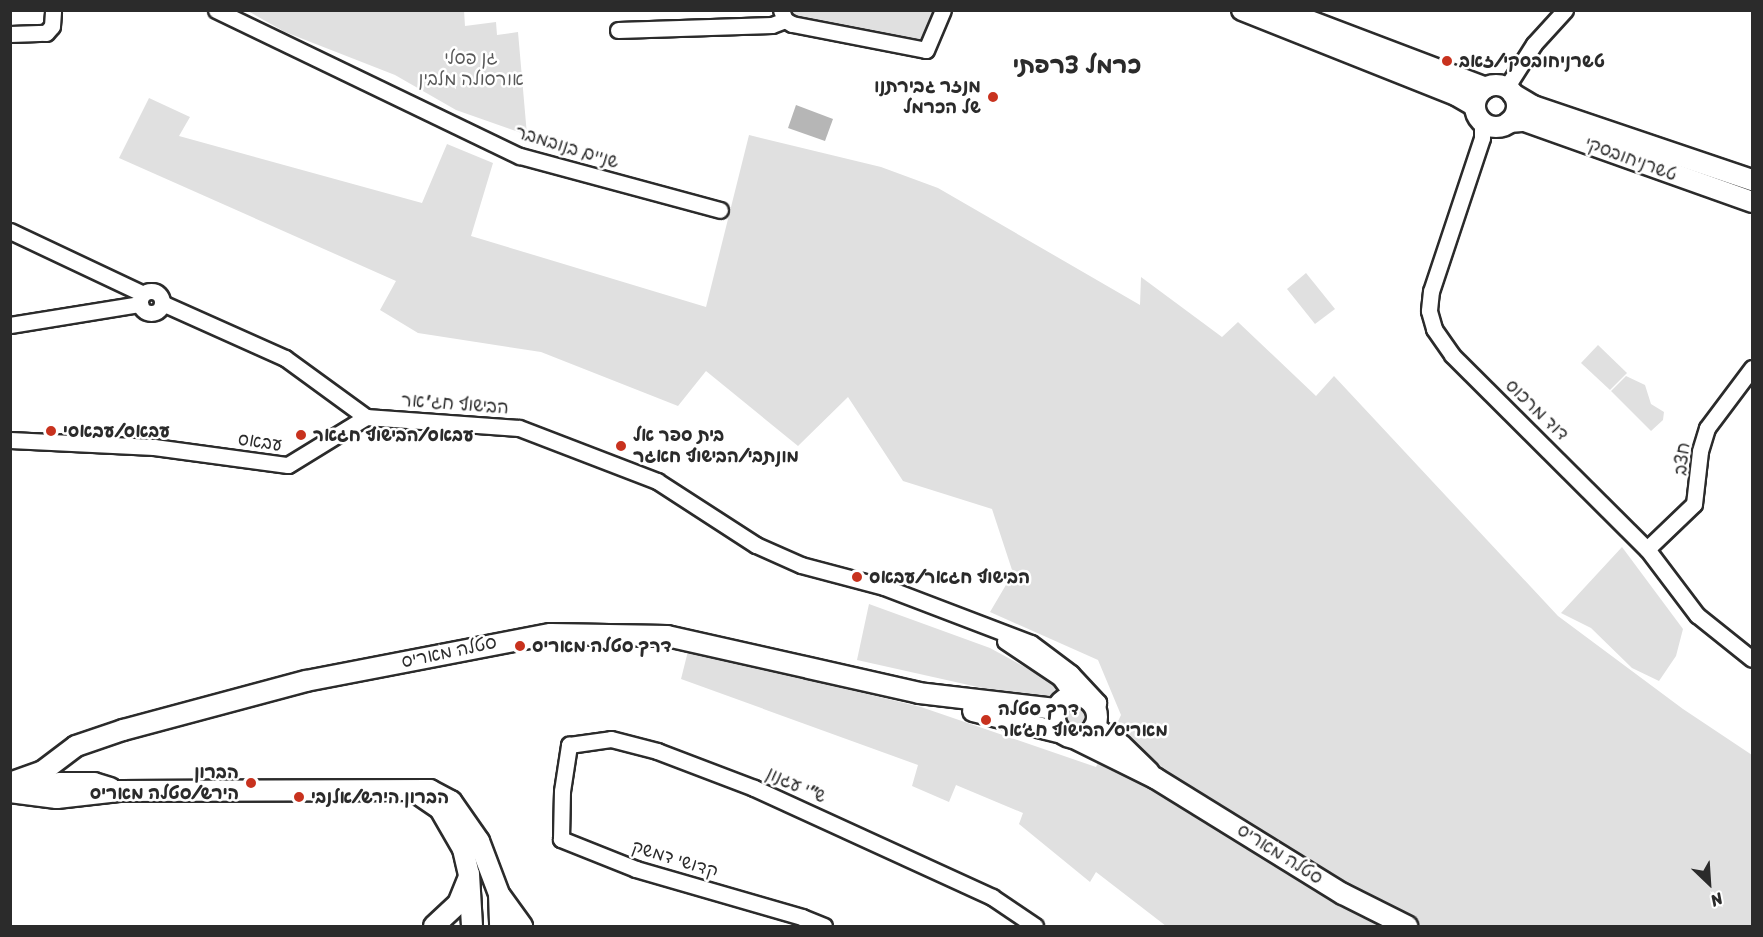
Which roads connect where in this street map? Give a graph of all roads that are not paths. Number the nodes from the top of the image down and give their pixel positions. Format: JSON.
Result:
{"nodes":[{"id":1,"x":53,"y":10,"type":"edge"},
{"id":2,"x":216,"y":10,"type":"edge"},
{"id":3,"x":943,"y":10,"type":"edge"},
{"id":4,"x":1242,"y":10,"type":"edge"},
{"id":5,"x":1281,"y":10,"type":"edge"},
{"id":6,"x":1565,"y":10,"type":"edge"},
{"id":7,"x":783,"y":15,"type":"edge"},
{"id":8,"x":618,"y":30,"type":"dead end"},
{"id":9,"x":10,"y":34,"type":"edge"},
{"id":10,"x":1486,"y":88,"type":"junction"},
{"id":11,"x":1510,"y":91,"type":"junction"},
{"id":12,"x":1489,"y":123,"type":"junction"},
{"id":13,"x":1752,"y":180,"type":"edge"},
{"id":14,"x":1748,"y":198,"type":"edge"},
{"id":15,"x":720,"y":210,"type":"dead end"},
{"id":16,"x":10,"y":231,"type":"edge"},
{"id":17,"x":141,"y":299,"type":"junction"},
{"id":18,"x":10,"y":325,"type":"edge"},
{"id":19,"x":1752,"y":368,"type":"edge"},
{"id":20,"x":366,"y":417,"type":"junction"},
{"id":21,"x":10,"y":440,"type":"edge"},
{"id":22,"x":1647,"y":549,"type":"junction"},
{"id":23,"x":969,"y":619,"type":"junction"},
{"id":24,"x":1752,"y":659,"type":"edge"},
{"id":25,"x":919,"y":693,"type":"junction"},
{"id":26,"x":1073,"y":696,"type":"junction"},
{"id":27,"x":1056,"y":709,"type":"junction"},
{"id":28,"x":1095,"y":723,"type":"junction"},
{"id":29,"x":1067,"y":735,"type":"junction"},
{"id":30,"x":72,"y":750,"type":"junction"},
{"id":31,"x":1155,"y":778,"type":"junction"},
{"id":32,"x":10,"y":783,"type":"edge"},
{"id":33,"x":94,"y":783,"type":"junction"},
{"id":34,"x":10,"y":791,"type":"edge"},
{"id":35,"x":58,"y":791,"type":"junction"},
{"id":36,"x":119,"y":791,"type":"junction"},
{"id":37,"x":562,"y":791,"type":"joint"},
{"id":38,"x":410,"y":792,"type":"junction"},
{"id":39,"x":469,"y":874,"type":"junction"},
{"id":40,"x":499,"y":894,"type":"junction"},
{"id":41,"x":434,"y":927,"type":"edge"},
{"id":42,"x":472,"y":927,"type":"edge"},
{"id":43,"x":500,"y":927,"type":"edge"},
{"id":44,"x":522,"y":927,"type":"edge"},
{"id":45,"x":824,"y":927,"type":"edge"},
{"id":46,"x":1035,"y":927,"type":"edge"},
{"id":47,"x":1407,"y":927,"type":"edge"}],
"edges":[{"from":1,"to":9,"type":"street"},
{"from":2,"to":15,"type":"street","name":"שניים בנובמבר"},
{"from":3,"to":7,"type":"street"},
{"from":4,"to":12,"type":"street","name":"טשרניחובסקי"},
{"from":5,"to":10,"type":"street"},
{"from":6,"to":11,"type":"street"},
{"from":7,"to":8,"type":"street"},
{"from":10,"to":11,"type":"street"},
{"from":10,"to":12,"type":"street"},
{"from":11,"to":12,"type":"street"},
{"from":11,"to":13,"type":"street","name":"טשרניחובסקי"},
{"from":12,"to":14,"type":"street","name":"טשרניחובסקי"},
{"from":12,"to":22,"type":"street","name":"דוד מרכוס"},
{"from":16,"to":17,"type":"street"},
{"from":17,"to":18,"type":"street"},
{"from":17,"to":20,"type":"street"},
{"from":19,"to":22,"type":"street","name":"חצב"},
{"from":20,"to":21,"type":"street","name":"עבאס"},
{"from":20,"to":23,"type":"street","name":"הבישוף חג'אר"},
{"from":22,"to":24,"type":"street","name":"דוד מרכוס"},
{"from":23,"to":26,"type":"street","name":"הבישוף חג'אר"},
{"from":23,"to":28,"type":"street","name":"הבישוף חג'אר"},
{"from":25,"to":27,"type":"street","name":"סטלה מאריס"},
{"from":25,"to":29,"type":"street","name":"סטלה מאריס"},
{"from":25,"to":30,"type":"street","name":"סטלה מאריס"},
{"from":26,"to":27,"type":"street"},
{"from":26,"to":28,"type":"street"},
{"from":27,"to":29,"type":"street"},
{"from":28,"to":29,"type":"street"},
{"from":28,"to":31,"type":"street","name":"סטלה מאריס"},
{"from":29,"to":31,"type":"street","name":"סטלה מאריס"},
{"from":30,"to":32,"type":"street","name":"סטלה מאריס"},
{"from":30,"to":33,"type":"street"},
{"from":30,"to":35,"type":"street"},
{"from":31,"to":47,"type":"street","name":"סטלה מאריס"},
{"from":33,"to":35,"type":"street"},
{"from":33,"to":36,"type":"street"},
{"from":34,"to":35,"type":"street"},
{"from":35,"to":36,"type":"street"},
{"from":36,"to":38,"type":"street"},
{"from":37,"to":45,"type":"street","name":"קדושי דמשק"},
{"from":37,"to":46,"type":"street","name":"ש\"י עגנון"},
{"from":38,"to":39,"type":"street"},
{"from":38,"to":40,"type":"street"},
{"from":39,"to":41,"type":"street"},
{"from":39,"to":42,"type":"street"},
{"from":40,"to":43,"type":"street"},
{"from":40,"to":44,"type":"street"}]}
